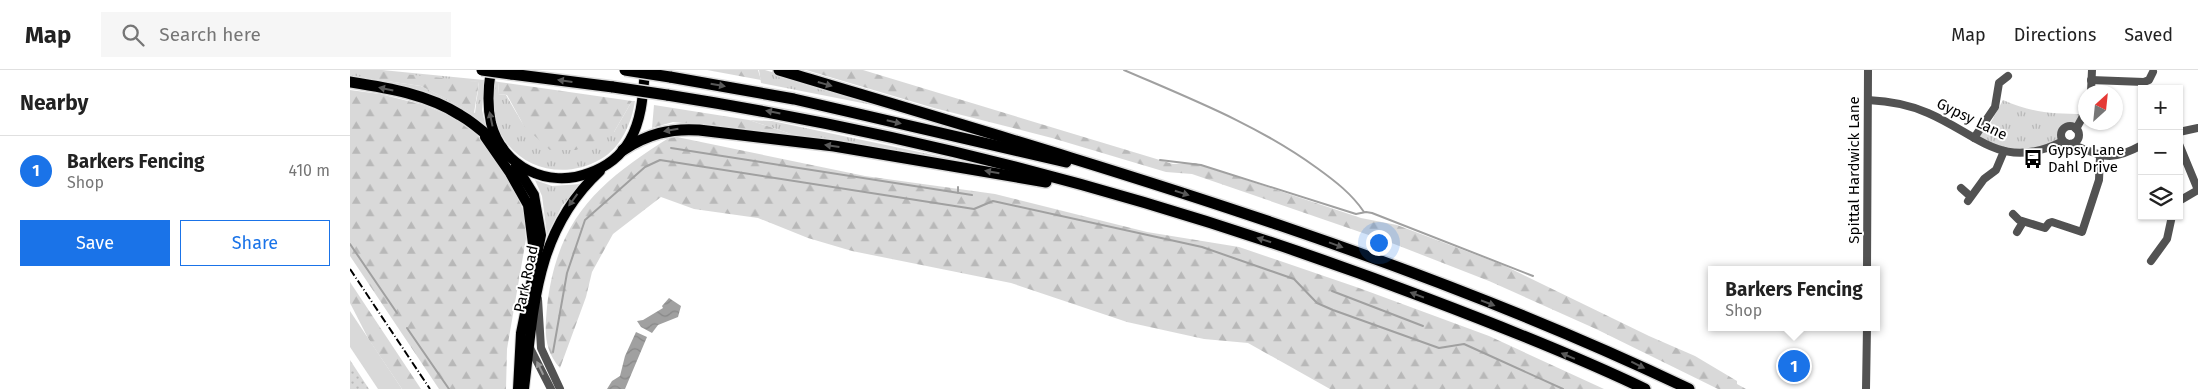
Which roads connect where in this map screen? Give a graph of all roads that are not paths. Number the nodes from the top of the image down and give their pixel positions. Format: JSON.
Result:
{"nodes":[{"id":1,"x":482,"y":70,"type":"edge"},
{"id":2,"x":491,"y":70,"type":"edge"},
{"id":3,"x":625,"y":70,"type":"edge"},
{"id":4,"x":646,"y":70,"type":"edge"},
{"id":5,"x":779,"y":70,"type":"edge"},
{"id":6,"x":1868,"y":70,"type":"edge"},
{"id":7,"x":2001,"y":70,"type":"edge"},
{"id":8,"x":2092,"y":70,"type":"edge"},
{"id":9,"x":2153,"y":72,"type":"dead end"},
{"id":10,"x":2091,"y":80,"type":"junction"},
{"id":11,"x":350,"y":82,"type":"edge"},
{"id":12,"x":2091,"y":85,"type":"edge"},
{"id":13,"x":1868,"y":100,"type":"junction"},
{"id":14,"x":2078,"y":122,"type":"edge"},
{"id":15,"x":478,"y":127,"type":"junction"},
{"id":16,"x":2073,"y":128,"type":"junction"},
{"id":17,"x":2198,"y":128,"type":"edge"},
{"id":18,"x":2183,"y":131,"type":"edge"},
{"id":19,"x":1974,"y":138,"type":"junction"},
{"id":20,"x":2063,"y":141,"type":"junction"},
{"id":21,"x":2074,"y":142,"type":"junction"},
{"id":22,"x":2138,"y":147,"type":"edge"},
{"id":23,"x":502,"y":148,"type":"junction"},
{"id":24,"x":623,"y":150,"type":"junction"},
{"id":25,"x":2004,"y":152,"type":"junction"},
{"id":26,"x":2183,"y":154,"type":"edge"},
{"id":27,"x":2100,"y":156,"type":"junction"},
{"id":28,"x":513,"y":161,"type":"junction"},
{"id":29,"x":606,"y":165,"type":"junction"},
{"id":30,"x":1136,"y":179,"type":"junction"},
{"id":31,"x":1961,"y":188,"type":"dead end"},
{"id":32,"x":2198,"y":190,"type":"edge"},
{"id":33,"x":1126,"y":196,"type":"junction"},
{"id":34,"x":2183,"y":199,"type":"edge"},
{"id":35,"x":2012,"y":214,"type":"dead end"},
{"id":36,"x":2171,"y":220,"type":"edge"},
{"id":37,"x":2023,"y":222,"type":"junction"},
{"id":38,"x":2017,"y":232,"type":"dead end"},
{"id":39,"x":2151,"y":261,"type":"dead end"},
{"id":40,"x":538,"y":264,"type":"junction"},
{"id":41,"x":1867,"y":266,"type":"edge"},
{"id":42,"x":538,"y":282,"type":"junction"},
{"id":43,"x":1867,"y":331,"type":"edge"},
{"id":44,"x":521,"y":333,"type":"junction"},
{"id":45,"x":529,"y":346,"type":"junction"},
{"id":46,"x":518,"y":389,"type":"edge"},
{"id":47,"x":524,"y":389,"type":"edge"},
{"id":48,"x":551,"y":389,"type":"edge"},
{"id":49,"x":560,"y":389,"type":"edge"},
{"id":50,"x":1645,"y":389,"type":"edge"},
{"id":51,"x":1689,"y":389,"type":"edge"},
{"id":52,"x":1866,"y":389,"type":"edge"}],
"edges":[{"from":33,"to":1,"type":"highway","one_way":true,"bridge":true},
{"from":23,"to":2,"type":"main road","one_way":true},
{"from":3,"to":30,"type":"highway","one_way":true,"bridge":true},
{"from":4,"to":24,"type":"main road","name":"Park Road"},
{"from":5,"to":30,"type":"highway","one_way":true},
{"from":6,"to":13,"type":"street","name":"Spittal Hardwick Lane"},
{"from":7,"to":19,"type":"street"},
{"from":8,"to":10,"type":"street"},
{"from":9,"to":10,"type":"street"},
{"from":10,"to":12,"type":"street"},
{"from":15,"to":11,"type":"highway","one_way":true},
{"from":13,"to":19,"type":"street","name":"Gypsy Lane"},
{"from":13,"to":41,"type":"street","name":"Spittal Hardwick Lane"},
{"from":14,"to":16,"type":"street"},
{"from":15,"to":23,"type":"highway"},
{"from":15,"to":40,"type":"main road"},
{"from":16,"to":20,"type":"street"},
{"from":16,"to":21,"type":"street"},
{"from":17,"to":18,"type":"street"},
{"from":19,"to":25,"type":"street","name":"Gypsy Lane"},
{"from":20,"to":21,"type":"street"},
{"from":20,"to":25,"type":"street","name":"Gypsy Lane"},
{"from":21,"to":27,"type":"street"},
{"from":22,"to":27,"type":"street"},
{"from":23,"to":28,"type":"main road"},
{"from":24,"to":29,"type":"main road","name":"Park Road"},
{"from":33,"to":24,"type":"highway","one_way":true},
{"from":25,"to":31,"type":"street"},
{"from":26,"to":32,"type":"street"},
{"from":27,"to":37,"type":"street"},
{"from":28,"to":29,"type":"main road"},
{"from":28,"to":40,"type":"main road","name":"Park Road"},
{"from":29,"to":40,"type":"main road","name":"Park Road","one_way":true},
{"from":30,"to":51,"type":"highway","one_way":true},
{"from":32,"to":34,"type":"street"},
{"from":50,"to":33,"type":"highway","one_way":true},
{"from":35,"to":37,"type":"street"},
{"from":36,"to":39,"type":"street"},
{"from":37,"to":38,"type":"street"},
{"from":40,"to":42,"type":"main road","name":"Park Road"},
{"from":40,"to":44,"type":"main road","name":"Park Road"},
{"from":42,"to":45,"type":"main road","name":"Park Road"},
{"from":42,"to":49,"type":"street"},
{"from":43,"to":52,"type":"street"},
{"from":44,"to":45,"type":"street"},
{"from":44,"to":46,"type":"main road","name":"Park Road"},
{"from":45,"to":47,"type":"main road","name":"Park Road"},
{"from":48,"to":45,"type":"street","one_way":true}]}
